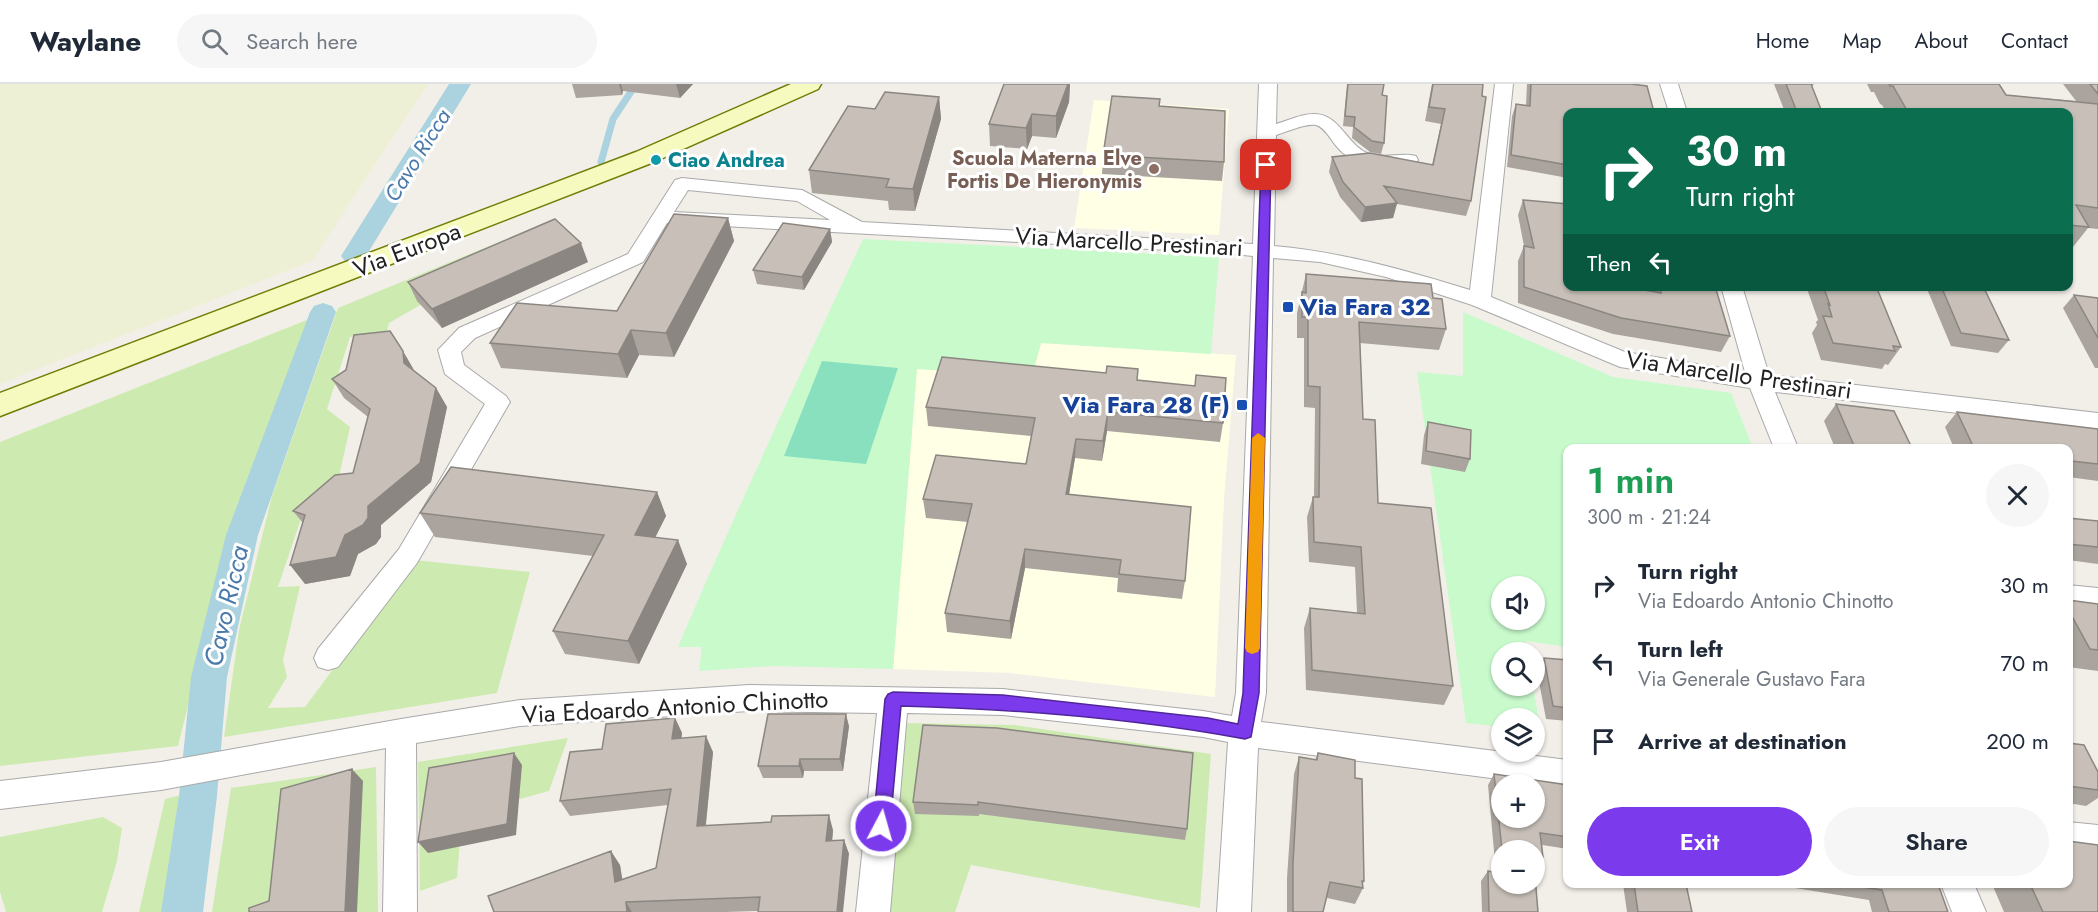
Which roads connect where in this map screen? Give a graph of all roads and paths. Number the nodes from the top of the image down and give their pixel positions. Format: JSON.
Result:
{"nodes":[{"id":1,"x":810,"y":84,"type":"edge"},
{"id":2,"x":1268,"y":84,"type":"edge"},
{"id":3,"x":1504,"y":84,"type":"edge"},
{"id":4,"x":1669,"y":84,"type":"edge"},
{"id":5,"x":1677,"y":108,"type":"edge"},
{"id":6,"x":1267,"y":132,"type":"junction"},
{"id":7,"x":1409,"y":160,"type":"edge"},
{"id":8,"x":662,"y":217,"type":"junction"},
{"id":9,"x":857,"y":227,"type":"junction"},
{"id":10,"x":1264,"y":249,"type":"junction"},
{"id":11,"x":1732,"y":291,"type":"edge"},
{"id":12,"x":1480,"y":300,"type":"junction"},
{"id":13,"x":1759,"y":382,"type":"junction"},
{"id":14,"x":0,"y":405,"type":"edge"},
{"id":15,"x":2098,"y":421,"type":"edge"},
{"id":16,"x":1784,"y":444,"type":"edge"},
{"id":17,"x":2073,"y":596,"type":"edge"},
{"id":18,"x":2098,"y":599,"type":"edge"},
{"id":19,"x":328,"y":658,"type":"dead end"},
{"id":20,"x":893,"y":699,"type":"junction"},
{"id":21,"x":401,"y":732,"type":"junction"},
{"id":22,"x":1245,"y":732,"type":"junction"},
{"id":23,"x":1563,"y":773,"type":"edge"},
{"id":24,"x":0,"y":795,"type":"edge"},
{"id":25,"x":2073,"y":838,"type":"edge"},
{"id":26,"x":2098,"y":840,"type":"edge"},
{"id":27,"x":1960,"y":888,"type":"edge"},
{"id":28,"x":400,"y":912,"type":"edge"},
{"id":29,"x":873,"y":912,"type":"edge"},
{"id":30,"x":1234,"y":912,"type":"edge"},
{"id":31,"x":1969,"y":912,"type":"edge"}],
"edges":[{"from":1,"to":14,"type":"main road","name":"Via Europa"},
{"from":2,"to":6,"type":"street"},
{"from":3,"to":12,"type":"street"},
{"from":4,"to":5,"type":"street"},
{"from":6,"to":7,"type":"street"},
{"from":6,"to":10,"type":"street"},
{"from":8,"to":9,"type":"street","name":"Via Marcello Prestinari"},
{"from":8,"to":9,"type":"street","name":"Via Marcello Prestinari"},
{"from":8,"to":19,"type":"street"},
{"from":9,"to":10,"type":"street","name":"Via Marcello Prestinari"},
{"from":10,"to":12,"type":"street","name":"Via Marcello Prestinari"},
{"from":10,"to":22,"type":"street"},
{"from":11,"to":13,"type":"street"},
{"from":12,"to":13,"type":"street","name":"Via Marcello Prestinari"},
{"from":13,"to":15,"type":"street","name":"Via Marcello Prestinari"},
{"from":13,"to":16,"type":"street"},
{"from":17,"to":18,"type":"street"},
{"from":20,"to":21,"type":"street","name":"Via Edoardo Antonio Chinotto"},
{"from":20,"to":22,"type":"street","name":"Via Edoardo Antonio Chinotto"},
{"from":20,"to":29,"type":"street"},
{"from":21,"to":24,"type":"street","name":"Via Edoardo Antonio Chinotto"},
{"from":21,"to":28,"type":"street"},
{"from":22,"to":23,"type":"street","name":"Via Edoardo Antonio Chinotto"},
{"from":22,"to":30,"type":"street"},
{"from":25,"to":26,"type":"street"},
{"from":27,"to":31,"type":"street"}]}
